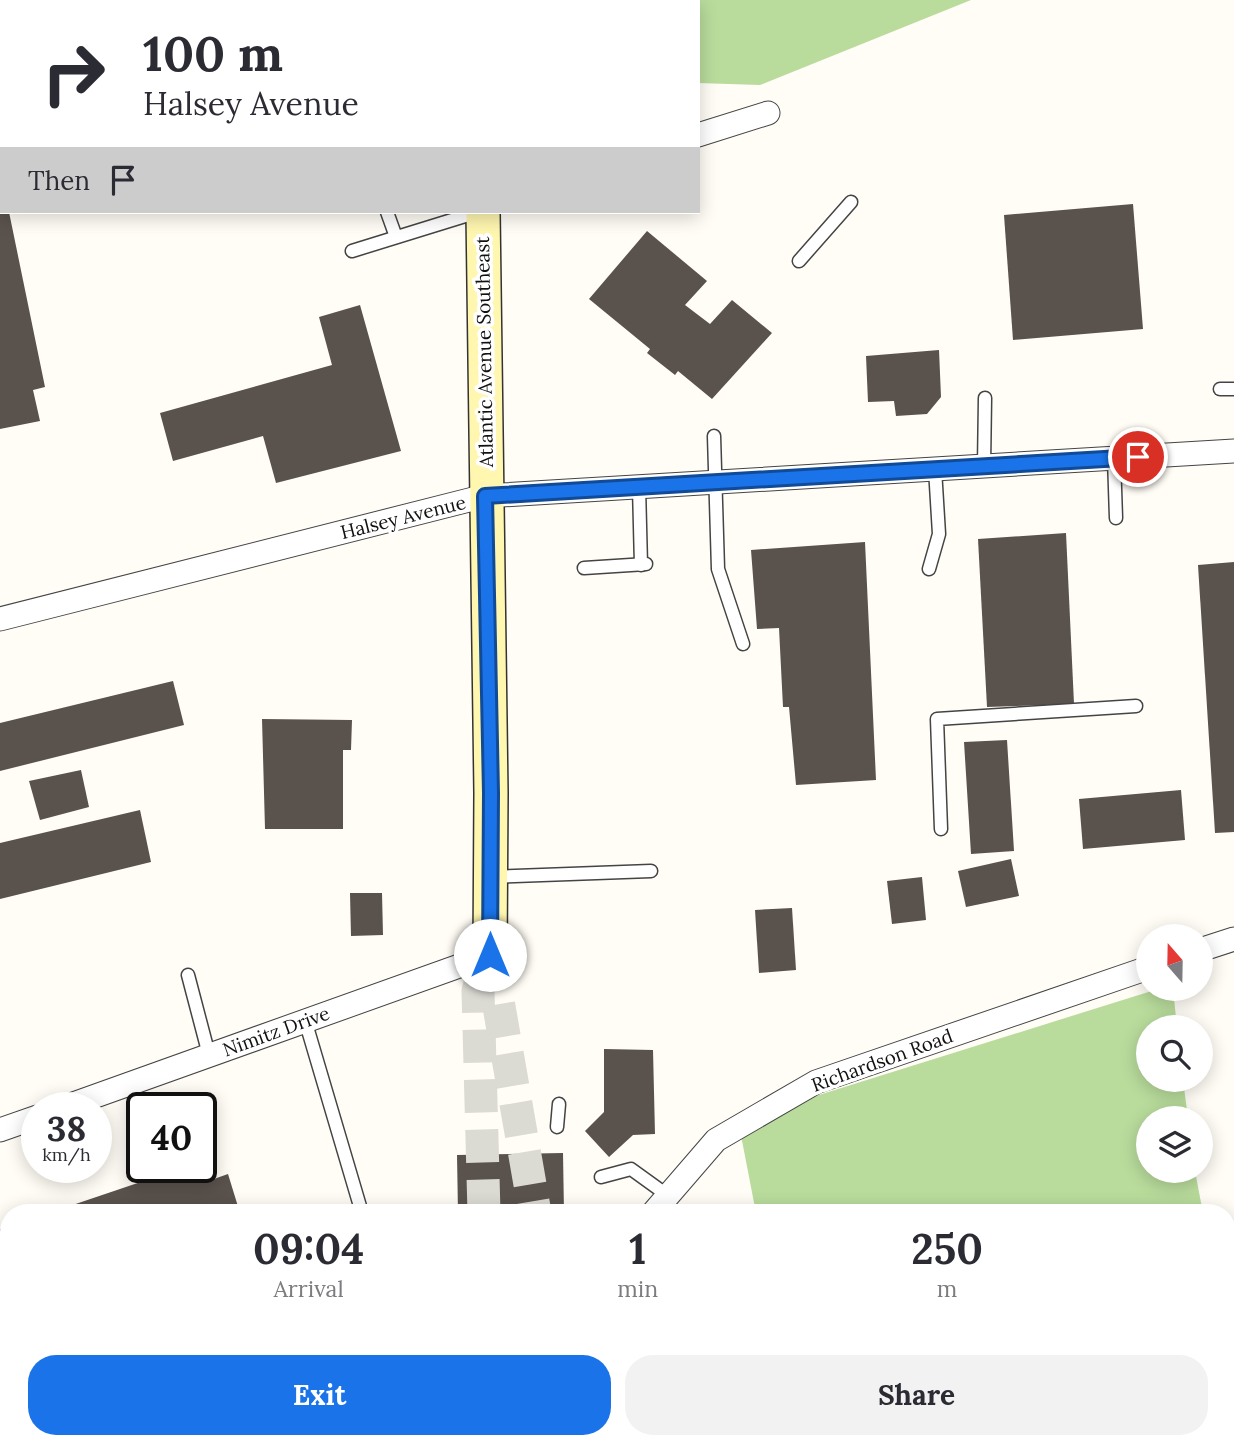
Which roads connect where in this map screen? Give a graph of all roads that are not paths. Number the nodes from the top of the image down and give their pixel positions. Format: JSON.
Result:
{"nodes":[{"id":1,"x":759,"y":121,"type":"dead end"},
{"id":2,"x":700,"y":135,"type":"edge"},
{"id":3,"x":851,"y":202,"type":"dead end"},
{"id":4,"x":388,"y":214,"type":"edge"},
{"id":5,"x":473,"y":214,"type":"edge"},
{"id":6,"x":480,"y":214,"type":"edge"},
{"id":7,"x":396,"y":237,"type":"junction"},
{"id":8,"x":352,"y":251,"type":"dead end"},
{"id":9,"x":799,"y":261,"type":"dead end"},
{"id":10,"x":985,"y":398,"type":"dead end"},
{"id":11,"x":714,"y":436,"type":"dead end"},
{"id":12,"x":1234,"y":451,"type":"edge"},
{"id":13,"x":1114,"y":458,"type":"junction"},
{"id":14,"x":984,"y":466,"type":"junction"},
{"id":15,"x":935,"y":469,"type":"junction"},
{"id":16,"x":716,"y":482,"type":"junction"},
{"id":17,"x":639,"y":487,"type":"junction"},
{"id":18,"x":485,"y":496,"type":"junction"},
{"id":19,"x":1116,"y":518,"type":"dead end"},
{"id":20,"x":584,"y":568,"type":"dead end"},
{"id":21,"x":929,"y":569,"type":"dead end"},
{"id":22,"x":0,"y":619,"type":"edge"},
{"id":23,"x":743,"y":644,"type":"dead end"},
{"id":24,"x":1136,"y":706,"type":"dead end"},
{"id":25,"x":942,"y":830,"type":"dead end"},
{"id":26,"x":651,"y":871,"type":"dead end"},
{"id":27,"x":490,"y":877,"type":"junction"},
{"id":28,"x":1234,"y":939,"type":"edge"},
{"id":29,"x":1213,"y":946,"type":"edge"},
{"id":30,"x":490,"y":955,"type":"joint"},
{"id":31,"x":1136,"y":972,"type":"edge"},
{"id":32,"x":188,"y":975,"type":"dead end"},
{"id":33,"x":305,"y":1020,"type":"junction"},
{"id":34,"x":209,"y":1055,"type":"junction"},
{"id":35,"x":106,"y":1092,"type":"edge"},
{"id":36,"x":559,"y":1104,"type":"dead end"},
{"id":37,"x":21,"y":1123,"type":"edge"},
{"id":38,"x":557,"y":1127,"type":"dead end"},
{"id":39,"x":0,"y":1130,"type":"edge"},
{"id":40,"x":601,"y":1177,"type":"dead end"},
{"id":41,"x":359,"y":1204,"type":"edge"},
{"id":42,"x":660,"y":1204,"type":"edge"}],
"edges":[{"from":1,"to":2,"type":"street"},
{"from":3,"to":9,"type":"lane"},
{"from":4,"to":7,"type":"lane"},
{"from":5,"to":7,"type":"lane"},
{"from":6,"to":18,"type":"street","name":"Atlantic Avenue Southeast"},
{"from":7,"to":8,"type":"lane"},
{"from":10,"to":14,"type":"lane"},
{"from":11,"to":16,"type":"lane"},
{"from":12,"to":13,"type":"street","name":"Halsey Avenue"},
{"from":13,"to":14,"type":"street","name":"Halsey Avenue"},
{"from":13,"to":19,"type":"lane"},
{"from":14,"to":15,"type":"street","name":"Halsey Avenue"},
{"from":15,"to":16,"type":"street","name":"Halsey Avenue"},
{"from":15,"to":21,"type":"lane"},
{"from":16,"to":17,"type":"street","name":"Halsey Avenue"},
{"from":16,"to":23,"type":"lane"},
{"from":17,"to":18,"type":"street","name":"Halsey Avenue"},
{"from":17,"to":20,"type":"lane"},
{"from":18,"to":22,"type":"street","name":"Halsey Avenue"},
{"from":18,"to":27,"type":"street","name":"Atlantic Avenue Southeast"},
{"from":24,"to":25,"type":"lane"},
{"from":26,"to":27,"type":"lane"},
{"from":27,"to":30,"type":"street","name":"Atlantic Avenue Southeast"},
{"from":28,"to":29,"type":"street"},
{"from":30,"to":33,"type":"street","name":"Nimitz Drive"},
{"from":31,"to":42,"type":"street","name":"Richardson Road"},
{"from":32,"to":34,"type":"lane"},
{"from":33,"to":34,"type":"street","name":"Nimitz Drive"},
{"from":33,"to":41,"type":"lane"},
{"from":34,"to":35,"type":"street","name":"Nimitz Drive"},
{"from":36,"to":38,"type":"lane"},
{"from":37,"to":39,"type":"street"},
{"from":40,"to":42,"type":"lane"}]}
